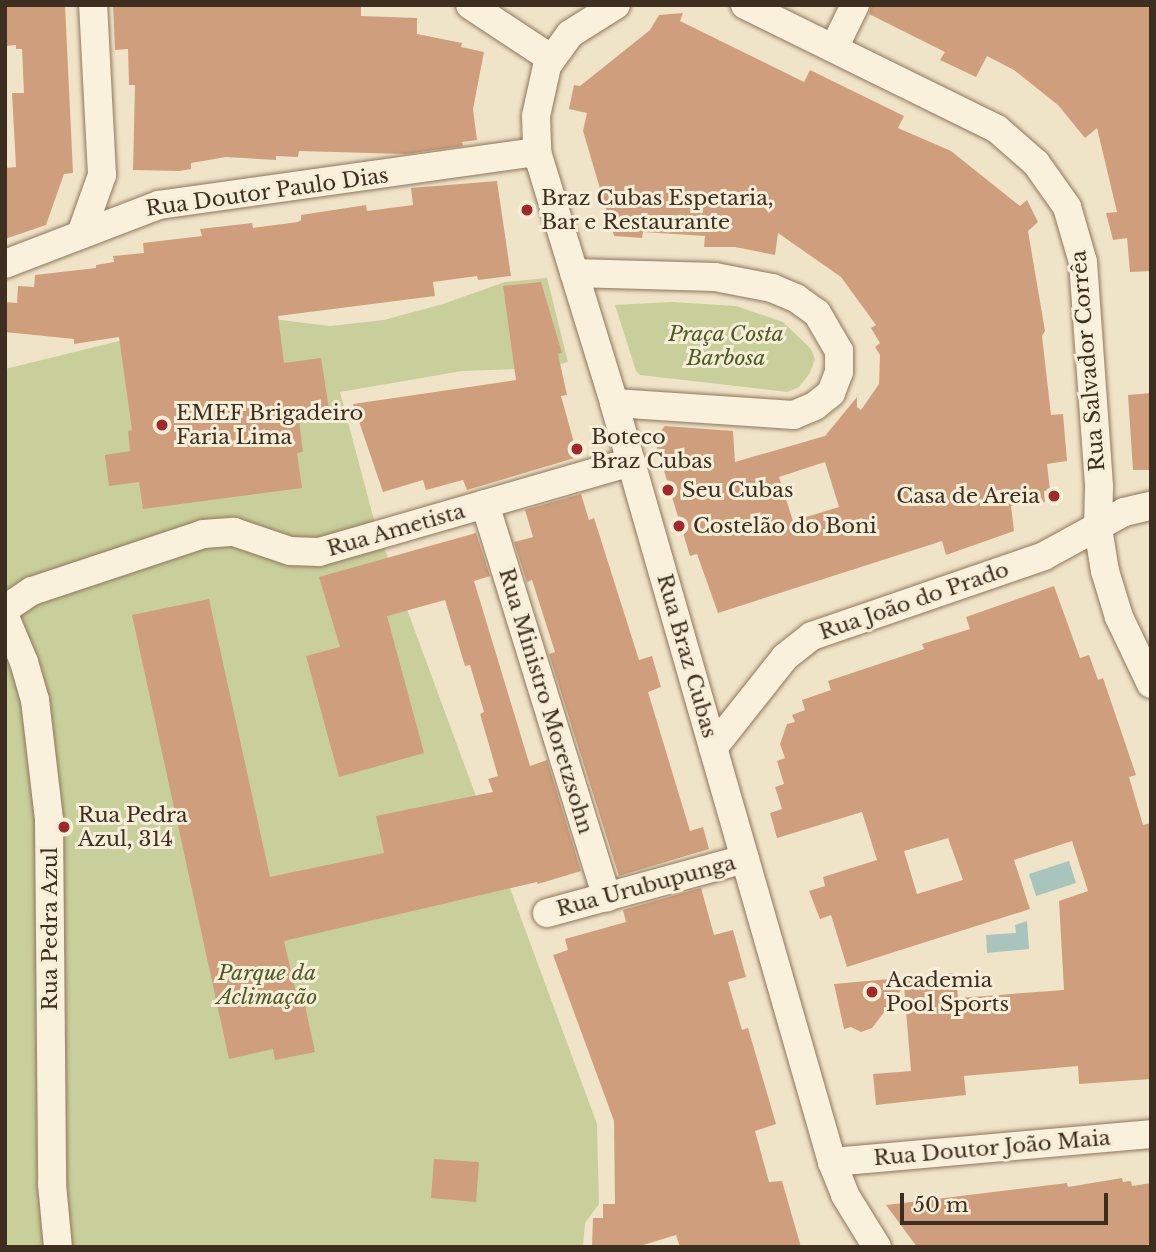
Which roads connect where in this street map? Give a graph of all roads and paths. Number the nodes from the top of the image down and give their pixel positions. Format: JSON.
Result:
{"nodes":[{"id":1,"x":93,"y":5,"type":"edge"},
{"id":2,"x":470,"y":5,"type":"edge"},
{"id":3,"x":616,"y":5,"type":"edge"},
{"id":4,"x":745,"y":5,"type":"edge"},
{"id":5,"x":855,"y":5,"type":"edge"},
{"id":6,"x":834,"y":48,"type":"junction"},
{"id":7,"x":552,"y":59,"type":"junction"},
{"id":8,"x":537,"y":152,"type":"junction"},
{"id":9,"x":81,"y":234,"type":"junction"},
{"id":10,"x":5,"y":264,"type":"edge"},
{"id":11,"x":574,"y":273,"type":"junction"},
{"id":12,"x":614,"y":403,"type":"junction"},
{"id":13,"x":631,"y":462,"type":"junction"},
{"id":14,"x":485,"y":504,"type":"junction"},
{"id":15,"x":1151,"y":506,"type":"edge"},
{"id":16,"x":1098,"y":528,"type":"junction"},
{"id":17,"x":5,"y":609,"type":"edge"},
{"id":18,"x":5,"y":617,"type":"edge"},
{"id":19,"x":1151,"y":684,"type":"edge"},
{"id":20,"x":713,"y":748,"type":"junction"},
{"id":21,"x":745,"y":859,"type":"junction"},
{"id":22,"x":607,"y":898,"type":"junction"},
{"id":23,"x":547,"y":913,"type":"dead end"},
{"id":24,"x":1151,"y":1134,"type":"edge"},
{"id":25,"x":832,"y":1161,"type":"junction"},
{"id":26,"x":58,"y":1247,"type":"edge"},
{"id":27,"x":877,"y":1247,"type":"edge"}],
"edges":[{"from":1,"to":9,"type":"street"},
{"from":2,"to":7,"type":"street"},
{"from":3,"to":7,"type":"street"},
{"from":4,"to":6,"type":"street","name":"Rua Salvador Corrêa"},
{"from":5,"to":6,"type":"street"},
{"from":6,"to":16,"type":"street","name":"Rua Salvador Corrêa"},
{"from":7,"to":8,"type":"street","name":"Rua Braz Cubas"},
{"from":8,"to":9,"type":"street","name":"Rua Doutor Paulo Dias"},
{"from":8,"to":11,"type":"street","name":"Rua Braz Cubas"},
{"from":9,"to":10,"type":"street","name":"Rua Doutor Paulo Dias"},
{"from":11,"to":12,"type":"street","name":"Rua Braz Cubas"},
{"from":11,"to":12,"type":"street"},
{"from":12,"to":13,"type":"street","name":"Rua Braz Cubas"},
{"from":13,"to":14,"type":"street","name":"Rua Ametista"},
{"from":13,"to":20,"type":"street","name":"Rua Braz Cubas"},
{"from":14,"to":17,"type":"street","name":"Rua Ametista"},
{"from":14,"to":22,"type":"street","name":"Rua Ministro Moretzsohn"},
{"from":15,"to":16,"type":"street","name":"Rua João do Prado"},
{"from":16,"to":19,"type":"street","name":"Rua Salvador Corrêa"},
{"from":16,"to":20,"type":"street","name":"Rua João do Prado"},
{"from":18,"to":26,"type":"street","name":"Rua Pedra Azul"},
{"from":20,"to":21,"type":"street","name":"Rua Braz Cubas"},
{"from":21,"to":22,"type":"street","name":"Rua Urubupunga"},
{"from":21,"to":25,"type":"street","name":"Rua Braz Cubas"},
{"from":22,"to":23,"type":"street","name":"Rua Urubupunga"},
{"from":24,"to":25,"type":"street","name":"Rua Doutor João Maia"},
{"from":25,"to":27,"type":"street","name":"Rua Braz Cubas"}]}
